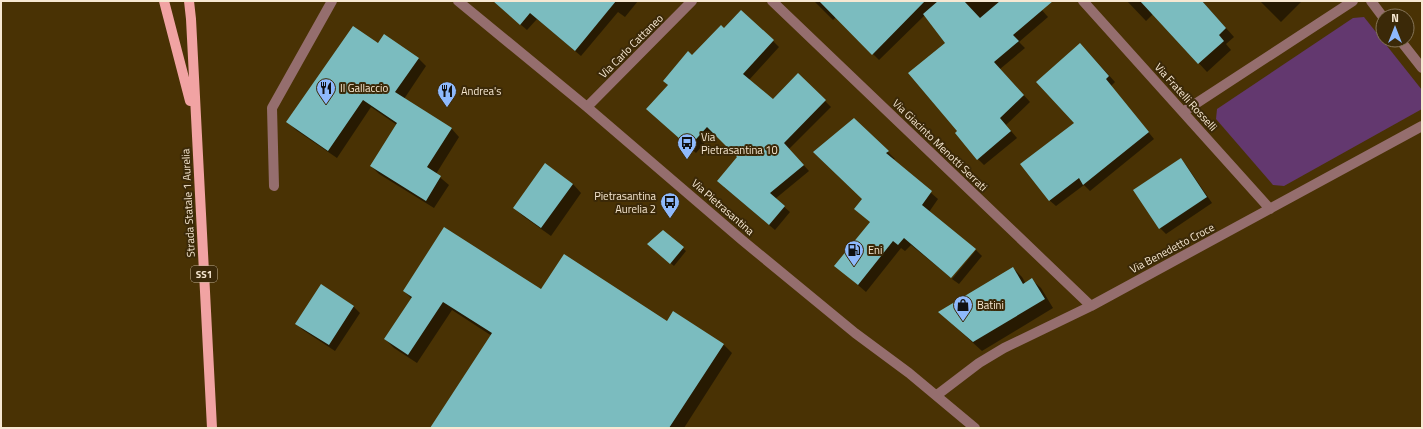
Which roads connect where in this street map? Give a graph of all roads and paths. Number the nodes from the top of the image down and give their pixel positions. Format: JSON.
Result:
{"nodes":[{"id":1,"x":164,"y":1,"type":"edge"},
{"id":2,"x":332,"y":1,"type":"edge"},
{"id":3,"x":458,"y":1,"type":"edge"},
{"id":4,"x":692,"y":1,"type":"edge"},
{"id":5,"x":772,"y":1,"type":"edge"},
{"id":6,"x":1083,"y":1,"type":"edge"},
{"id":7,"x":1353,"y":1,"type":"edge"},
{"id":8,"x":189,"y":2,"type":"edge"},
{"id":9,"x":1406,"y":48,"type":"edge"},
{"id":10,"x":1422,"y":68,"type":"edge"},
{"id":11,"x":587,"y":107,"type":"junction"},
{"id":12,"x":1183,"y":112,"type":"junction"},
{"id":13,"x":195,"y":120,"type":"junction"},
{"id":14,"x":1422,"y":126,"type":"edge"},
{"id":15,"x":274,"y":186,"type":"dead end"},
{"id":16,"x":1270,"y":209,"type":"junction"},
{"id":17,"x":1091,"y":306,"type":"junction"},
{"id":18,"x":937,"y":395,"type":"junction"},
{"id":19,"x":212,"y":428,"type":"edge"},
{"id":20,"x":975,"y":428,"type":"edge"}],
"edges":[{"from":1,"to":13,"type":"main road","name":"Strada Statale 1 Aurelia","number":"SS1"},
{"from":2,"to":15,"type":"street"},
{"from":3,"to":11,"type":"street","name":"Via Pietrasantina"},
{"from":4,"to":11,"type":"street","name":"Via Carlo Cattaneo"},
{"from":5,"to":17,"type":"street","name":"Via Giacinto Menotti Serrati"},
{"from":6,"to":12,"type":"street","name":"Via Fratelli Rosselli"},
{"from":7,"to":12,"type":"street"},
{"from":8,"to":13,"type":"main road","name":"Strada Statale 1 Aurelia","number":"SS1"},
{"from":9,"to":10,"type":"street"},
{"from":11,"to":18,"type":"street","name":"Via Pietrasantina"},
{"from":12,"to":16,"type":"street","name":"Via Fratelli Rosselli"},
{"from":13,"to":19,"type":"main road","name":"Strada Statale 1 Aurelia","number":"SS1"},
{"from":14,"to":16,"type":"street","name":"Via Benedetto Croce"},
{"from":16,"to":17,"type":"street","name":"Via Benedetto Croce"},
{"from":17,"to":18,"type":"street","name":"Via Benedetto Croce"},
{"from":18,"to":20,"type":"street","name":"Via Pietrasantina"}]}
